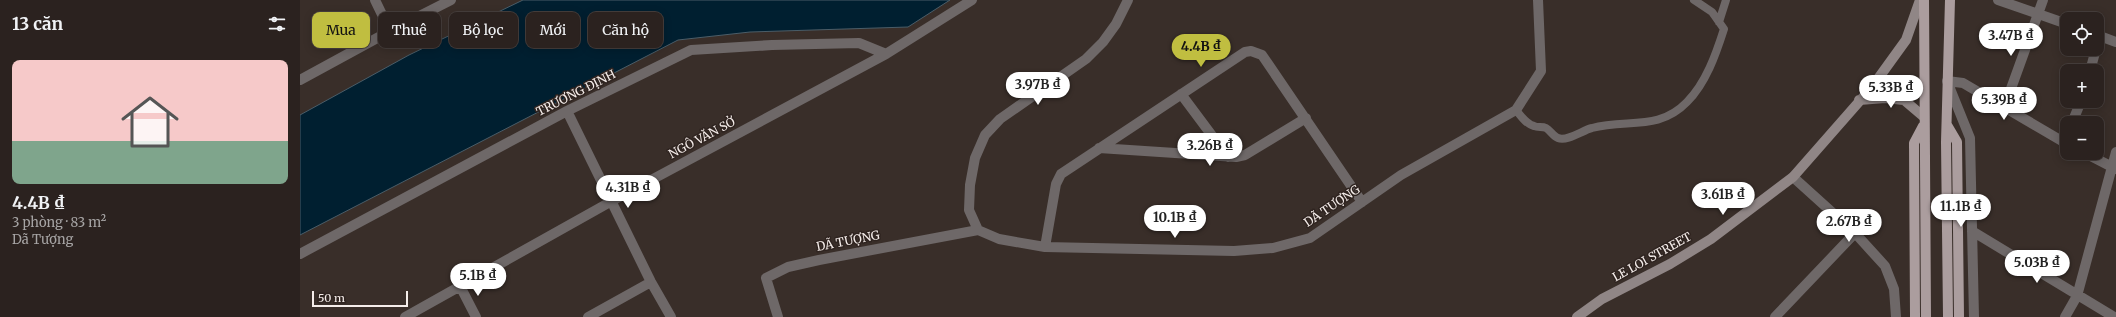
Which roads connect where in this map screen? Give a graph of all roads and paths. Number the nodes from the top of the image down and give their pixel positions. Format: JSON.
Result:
{"nodes":[{"id":1,"x":375,"y":0,"type":"edge"},
{"id":2,"x":451,"y":0,"type":"edge"},
{"id":3,"x":972,"y":0,"type":"edge"},
{"id":4,"x":1128,"y":0,"type":"edge"},
{"id":5,"x":1538,"y":0,"type":"edge"},
{"id":6,"x":1694,"y":0,"type":"edge"},
{"id":7,"x":1726,"y":0,"type":"edge"},
{"id":8,"x":1920,"y":0,"type":"edge"},
{"id":9,"x":1924,"y":0,"type":"edge"},
{"id":10,"x":1950,"y":0,"type":"edge"},
{"id":11,"x":1998,"y":0,"type":"edge"},
{"id":12,"x":2043,"y":0,"type":"edge"},
{"id":13,"x":381,"y":12,"type":"edge"},
{"id":14,"x":427,"y":12,"type":"edge"},
{"id":15,"x":2038,"y":14,"type":"junction"},
{"id":16,"x":1720,"y":22,"type":"junction"},
{"id":17,"x":2060,"y":22,"type":"edge"},
{"id":18,"x":378,"y":38,"type":"edge"},
{"id":19,"x":2104,"y":39,"type":"edge"},
{"id":20,"x":2116,"y":42,"type":"edge"},
{"id":21,"x":886,"y":54,"type":"junction"},
{"id":22,"x":300,"y":80,"type":"edge"},
{"id":23,"x":1947,"y":80,"type":"junction"},
{"id":24,"x":1181,"y":94,"type":"junction"},
{"id":25,"x":1859,"y":100,"type":"junction"},
{"id":26,"x":2004,"y":108,"type":"junction"},
{"id":27,"x":567,"y":110,"type":"junction"},
{"id":28,"x":1516,"y":110,"type":"junction"},
{"id":29,"x":1306,"y":118,"type":"junction"},
{"id":30,"x":1924,"y":121,"type":"junction"},
{"id":31,"x":1947,"y":124,"type":"junction"},
{"id":32,"x":2060,"y":137,"type":"edge"},
{"id":33,"x":1919,"y":142,"type":"junction"},
{"id":34,"x":1099,"y":148,"type":"junction"},
{"id":35,"x":2116,"y":152,"type":"edge"},
{"id":36,"x":1228,"y":157,"type":"junction"},
{"id":37,"x":2099,"y":160,"type":"edge"},
{"id":38,"x":2114,"y":168,"type":"edge"},
{"id":39,"x":1793,"y":177,"type":"junction"},
{"id":40,"x":612,"y":201,"type":"junction"},
{"id":41,"x":1362,"y":202,"type":"junction"},
{"id":42,"x":978,"y":230,"type":"junction"},
{"id":43,"x":1972,"y":231,"type":"junction"},
{"id":44,"x":1855,"y":233,"type":"junction"},
{"id":45,"x":1045,"y":247,"type":"junction"},
{"id":46,"x":300,"y":254,"type":"edge"},
{"id":47,"x":651,"y":282,"type":"junction"},
{"id":48,"x":460,"y":286,"type":"junction"},
{"id":49,"x":2077,"y":296,"type":"junction"},
{"id":50,"x":405,"y":317,"type":"edge"},
{"id":51,"x":476,"y":317,"type":"edge"},
{"id":52,"x":588,"y":317,"type":"edge"},
{"id":53,"x":671,"y":317,"type":"edge"},
{"id":54,"x":778,"y":317,"type":"edge"},
{"id":55,"x":1577,"y":317,"type":"edge"},
{"id":56,"x":1775,"y":317,"type":"edge"},
{"id":57,"x":1896,"y":317,"type":"edge"},
{"id":58,"x":1915,"y":317,"type":"edge"},
{"id":59,"x":1926,"y":317,"type":"edge"},
{"id":60,"x":1948,"y":317,"type":"edge"},
{"id":61,"x":1959,"y":317,"type":"edge"},
{"id":62,"x":1974,"y":317,"type":"edge"},
{"id":63,"x":2065,"y":317,"type":"edge"},
{"id":64,"x":2114,"y":317,"type":"edge"}],
"edges":[{"from":1,"to":13,"type":"street"},
{"from":2,"to":14,"type":"street"},
{"from":3,"to":21,"type":"street","name":"NGÔ VĂN SỞ"},
{"from":4,"to":42,"type":"street"},
{"from":5,"to":28,"type":"street","name":"DÃ TƯỢNG"},
{"from":6,"to":16,"type":"lane"},
{"from":7,"to":16,"type":"lane"},
{"from":8,"to":25,"type":"street","name":"LE LOI STREET"},
{"from":9,"to":30,"type":"main road"},
{"from":10,"to":23,"type":"main road"},
{"from":11,"to":15,"type":"street"},
{"from":12,"to":15,"type":"street"},
{"from":15,"to":17,"type":"street"},
{"from":15,"to":26,"type":"street"},
{"from":16,"to":28,"type":"lane"},
{"from":18,"to":22,"type":"street"},
{"from":19,"to":20,"type":"street"},
{"from":21,"to":27,"type":"street","name":"TRƯƠNG ĐỊNH"},
{"from":21,"to":40,"type":"street","name":"NGÔ VĂN SỞ"},
{"from":23,"to":26,"type":"street"},
{"from":23,"to":31,"type":"main road"},
{"from":23,"to":43,"type":"street"},
{"from":24,"to":29,"type":"street"},
{"from":24,"to":34,"type":"street"},
{"from":24,"to":36,"type":"street"},
{"from":25,"to":30,"type":"street"},
{"from":25,"to":39,"type":"street","name":"LE LOI STREET"},
{"from":26,"to":32,"type":"street"},
{"from":27,"to":40,"type":"street"},
{"from":27,"to":46,"type":"street","name":"TRƯƠNG ĐỊNH"},
{"from":28,"to":41,"type":"street","name":"DÃ TƯỢNG"},
{"from":29,"to":36,"type":"street"},
{"from":29,"to":41,"type":"street"},
{"from":30,"to":33,"type":"main road"},
{"from":31,"to":60,"type":"main road"},
{"from":31,"to":61,"type":"main road"},
{"from":33,"to":58,"type":"main road"},
{"from":33,"to":59,"type":"main road"},
{"from":34,"to":36,"type":"street"},
{"from":34,"to":45,"type":"street"},
{"from":35,"to":38,"type":"street"},
{"from":37,"to":38,"type":"street"},
{"from":38,"to":49,"type":"street"},
{"from":39,"to":44,"type":"street"},
{"from":39,"to":55,"type":"street","name":"LE LOI STREET"},
{"from":40,"to":47,"type":"street"},
{"from":40,"to":48,"type":"street","name":"NGÔ VĂN SỞ"},
{"from":41,"to":45,"type":"street","name":"DÃ TƯỢNG"},
{"from":42,"to":45,"type":"street","name":"DÃ TƯỢNG"},
{"from":42,"to":54,"type":"street","name":"DÃ TƯỢNG"},
{"from":43,"to":49,"type":"street"},
{"from":43,"to":62,"type":"street"},
{"from":44,"to":56,"type":"street"},
{"from":44,"to":57,"type":"street"},
{"from":47,"to":52,"type":"street"},
{"from":47,"to":53,"type":"street"},
{"from":48,"to":50,"type":"street","name":"NGÔ VĂN SỞ"},
{"from":48,"to":51,"type":"street"},
{"from":49,"to":63,"type":"street"},
{"from":49,"to":64,"type":"street"}]}
